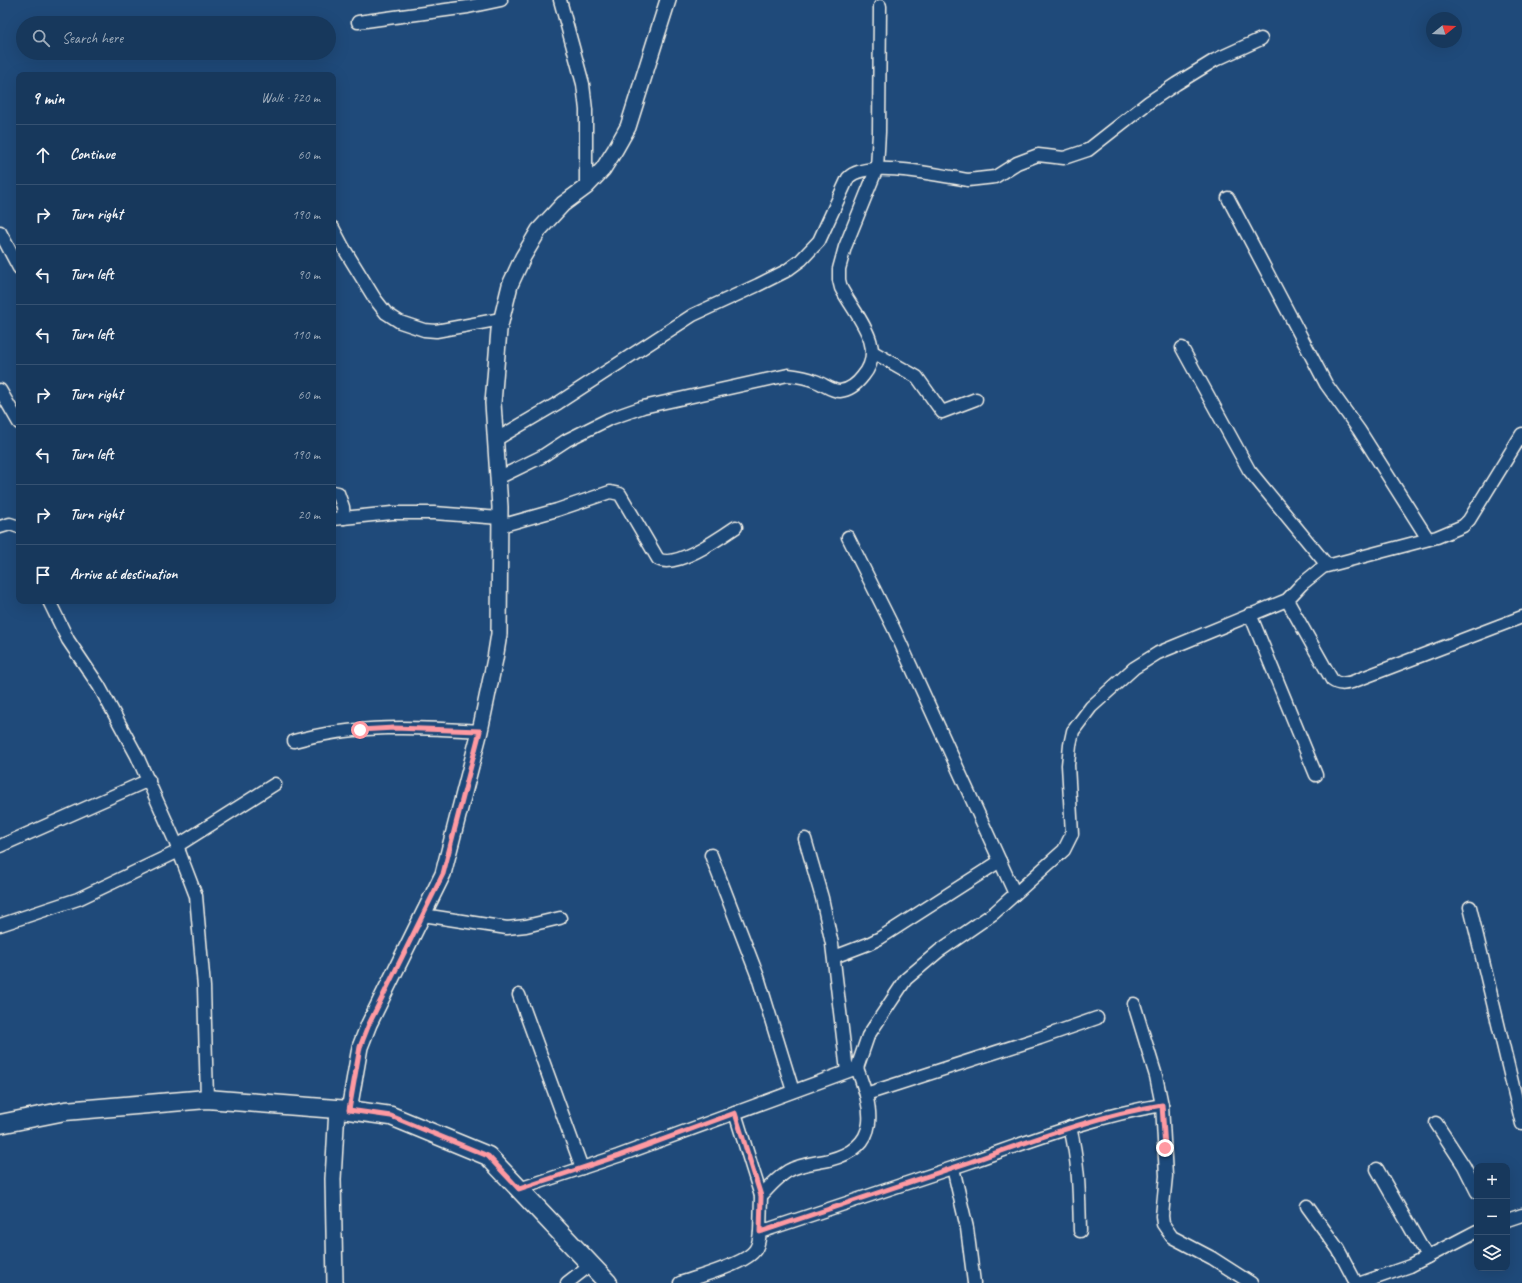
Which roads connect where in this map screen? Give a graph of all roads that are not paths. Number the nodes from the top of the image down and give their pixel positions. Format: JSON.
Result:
{"nodes":[{"id":1,"x":501,"y":0,"type":"edge"},
{"id":2,"x":560,"y":0,"type":"edge"},
{"id":3,"x":668,"y":0,"type":"edge"},
{"id":4,"x":880,"y":6,"type":"dead end"},
{"id":5,"x":358,"y":22,"type":"dead end"},
{"id":6,"x":1261,"y":40,"type":"dead end"},
{"id":7,"x":868,"y":169,"type":"junction"},
{"id":8,"x":586,"y":187,"type":"junction"},
{"id":9,"x":1228,"y":198,"type":"dead end"},
{"id":10,"x":0,"y":232,"type":"edge"},
{"id":11,"x":336,"y":234,"type":"edge"},
{"id":12,"x":16,"y":262,"type":"edge"},
{"id":13,"x":502,"y":319,"type":"junction"},
{"id":14,"x":1182,"y":348,"type":"dead end"},
{"id":15,"x":873,"y":352,"type":"junction"},
{"id":16,"x":0,"y":390,"type":"edge"},
{"id":17,"x":976,"y":399,"type":"dead end"},
{"id":18,"x":16,"y":418,"type":"edge"},
{"id":19,"x":1522,"y":434,"type":"edge"},
{"id":20,"x":495,"y":440,"type":"junction"},
{"id":21,"x":498,"y":478,"type":"junction"},
{"id":22,"x":336,"y":493,"type":"edge"},
{"id":23,"x":339,"y":519,"type":"edge"},
{"id":24,"x":500,"y":522,"type":"junction"},
{"id":25,"x":16,"y":526,"type":"edge"},
{"id":26,"x":0,"y":527,"type":"edge"},
{"id":27,"x":736,"y":527,"type":"dead end"},
{"id":28,"x":848,"y":537,"type":"dead end"},
{"id":29,"x":1428,"y":539,"type":"junction"},
{"id":30,"x":1327,"y":565,"type":"junction"},
{"id":31,"x":1287,"y":600,"type":"junction"},
{"id":32,"x":50,"y":604,"type":"edge"},
{"id":33,"x":1250,"y":614,"type":"junction"},
{"id":34,"x":1522,"y":618,"type":"edge"},
{"id":35,"x":480,"y":731,"type":"junction"},
{"id":36,"x":294,"y":742,"type":"dead end"},
{"id":37,"x":1316,"y":775,"type":"dead end"},
{"id":38,"x":149,"y":780,"type":"junction"},
{"id":39,"x":275,"y":784,"type":"dead end"},
{"id":40,"x":805,"y":839,"type":"dead end"},
{"id":41,"x":0,"y":846,"type":"edge"},
{"id":42,"x":178,"y":849,"type":"junction"},
{"id":43,"x":711,"y":854,"type":"dead end"},
{"id":44,"x":1000,"y":861,"type":"junction"},
{"id":45,"x":1015,"y":894,"type":"junction"},
{"id":46,"x":1470,"y":907,"type":"dead end"},
{"id":47,"x":423,"y":915,"type":"junction"},
{"id":48,"x":560,"y":918,"type":"dead end"},
{"id":49,"x":0,"y":924,"type":"edge"},
{"id":50,"x":834,"y":957,"type":"junction"},
{"id":51,"x":519,"y":995,"type":"dead end"},
{"id":52,"x":1134,"y":1004,"type":"dead end"},
{"id":53,"x":1097,"y":1018,"type":"dead end"},
{"id":54,"x":852,"y":1070,"type":"junction"},
{"id":55,"x":793,"y":1091,"type":"junction"},
{"id":56,"x":866,"y":1094,"type":"junction"},
{"id":57,"x":207,"y":1100,"type":"junction"},
{"id":58,"x":1162,"y":1105,"type":"junction"},
{"id":59,"x":343,"y":1110,"type":"junction"},
{"id":60,"x":735,"y":1113,"type":"junction"},
{"id":61,"x":1436,"y":1123,"type":"dead end"},
{"id":62,"x":0,"y":1124,"type":"edge"},
{"id":63,"x":1522,"y":1124,"type":"edge"},
{"id":64,"x":1070,"y":1127,"type":"junction"},
{"id":65,"x":582,"y":1168,"type":"junction"},
{"id":66,"x":953,"y":1168,"type":"junction"},
{"id":67,"x":1377,"y":1169,"type":"dead end"},
{"id":68,"x":1474,"y":1186,"type":"edge"},
{"id":69,"x":519,"y":1189,"type":"junction"},
{"id":70,"x":761,"y":1196,"type":"junction"},
{"id":71,"x":1307,"y":1206,"type":"dead end"},
{"id":72,"x":1522,"y":1216,"type":"edge"},
{"id":73,"x":1510,"y":1219,"type":"edge"},
{"id":74,"x":1080,"y":1231,"type":"dead end"},
{"id":75,"x":760,"y":1232,"type":"junction"},
{"id":76,"x":1474,"y":1232,"type":"edge"},
{"id":77,"x":1427,"y":1257,"type":"junction"},
{"id":78,"x":590,"y":1265,"type":"junction"},
{"id":79,"x":335,"y":1283,"type":"edge"},
{"id":80,"x":567,"y":1283,"type":"edge"},
{"id":81,"x":608,"y":1283,"type":"edge"},
{"id":82,"x":680,"y":1283,"type":"edge"},
{"id":83,"x":974,"y":1283,"type":"edge"},
{"id":84,"x":1250,"y":1283,"type":"edge"},
{"id":85,"x":1356,"y":1283,"type":"edge"},
{"id":86,"x":1361,"y":1283,"type":"edge"}],
"edges":[{"from":1,"to":5,"type":"street"},
{"from":2,"to":8,"type":"street"},
{"from":3,"to":8,"type":"street"},
{"from":4,"to":7,"type":"street"},
{"from":6,"to":7,"type":"street"},
{"from":7,"to":15,"type":"street"},
{"from":7,"to":20,"type":"street"},
{"from":8,"to":13,"type":"street"},
{"from":9,"to":29,"type":"street"},
{"from":10,"to":12,"type":"street"},
{"from":11,"to":13,"type":"street"},
{"from":13,"to":20,"type":"street"},
{"from":14,"to":30,"type":"street"},
{"from":15,"to":17,"type":"street"},
{"from":15,"to":21,"type":"street"},
{"from":16,"to":18,"type":"street"},
{"from":19,"to":29,"type":"street"},
{"from":20,"to":21,"type":"street"},
{"from":21,"to":24,"type":"street"},
{"from":22,"to":23,"type":"street"},
{"from":23,"to":24,"type":"street"},
{"from":24,"to":27,"type":"street"},
{"from":24,"to":35,"type":"street"},
{"from":25,"to":26,"type":"street"},
{"from":28,"to":44,"type":"street"},
{"from":29,"to":30,"type":"street"},
{"from":30,"to":31,"type":"street"},
{"from":31,"to":33,"type":"street"},
{"from":31,"to":34,"type":"street"},
{"from":32,"to":38,"type":"street"},
{"from":33,"to":37,"type":"street"},
{"from":33,"to":45,"type":"street"},
{"from":35,"to":36,"type":"street"},
{"from":35,"to":47,"type":"street"},
{"from":38,"to":41,"type":"street"},
{"from":38,"to":42,"type":"street"},
{"from":39,"to":42,"type":"street"},
{"from":40,"to":50,"type":"street"},
{"from":42,"to":49,"type":"street"},
{"from":42,"to":57,"type":"street"},
{"from":43,"to":55,"type":"street"},
{"from":44,"to":45,"type":"street"},
{"from":44,"to":50,"type":"street"},
{"from":45,"to":54,"type":"street"},
{"from":46,"to":63,"type":"street"},
{"from":47,"to":48,"type":"street"},
{"from":47,"to":59,"type":"street"},
{"from":50,"to":54,"type":"street"},
{"from":51,"to":65,"type":"street"},
{"from":52,"to":58,"type":"street"},
{"from":53,"to":56,"type":"street"},
{"from":54,"to":55,"type":"street"},
{"from":54,"to":56,"type":"street"},
{"from":55,"to":60,"type":"street"},
{"from":56,"to":70,"type":"street"},
{"from":57,"to":59,"type":"main road"},
{"from":57,"to":62,"type":"main road"},
{"from":58,"to":64,"type":"street"},
{"from":58,"to":84,"type":"street"},
{"from":59,"to":69,"type":"main road"},
{"from":59,"to":79,"type":"street"},
{"from":60,"to":65,"type":"street"},
{"from":60,"to":70,"type":"street"},
{"from":61,"to":68,"type":"street"},
{"from":64,"to":66,"type":"street"},
{"from":64,"to":74,"type":"street"},
{"from":65,"to":69,"type":"street"},
{"from":66,"to":75,"type":"street"},
{"from":66,"to":83,"type":"street"},
{"from":67,"to":77,"type":"street"},
{"from":69,"to":78,"type":"main road"},
{"from":70,"to":75,"type":"street"},
{"from":71,"to":85,"type":"street"},
{"from":72,"to":73,"type":"street"},
{"from":75,"to":82,"type":"street"},
{"from":76,"to":77,"type":"street"},
{"from":77,"to":86,"type":"street"},
{"from":78,"to":80,"type":"street"},
{"from":78,"to":81,"type":"main road"}]}
